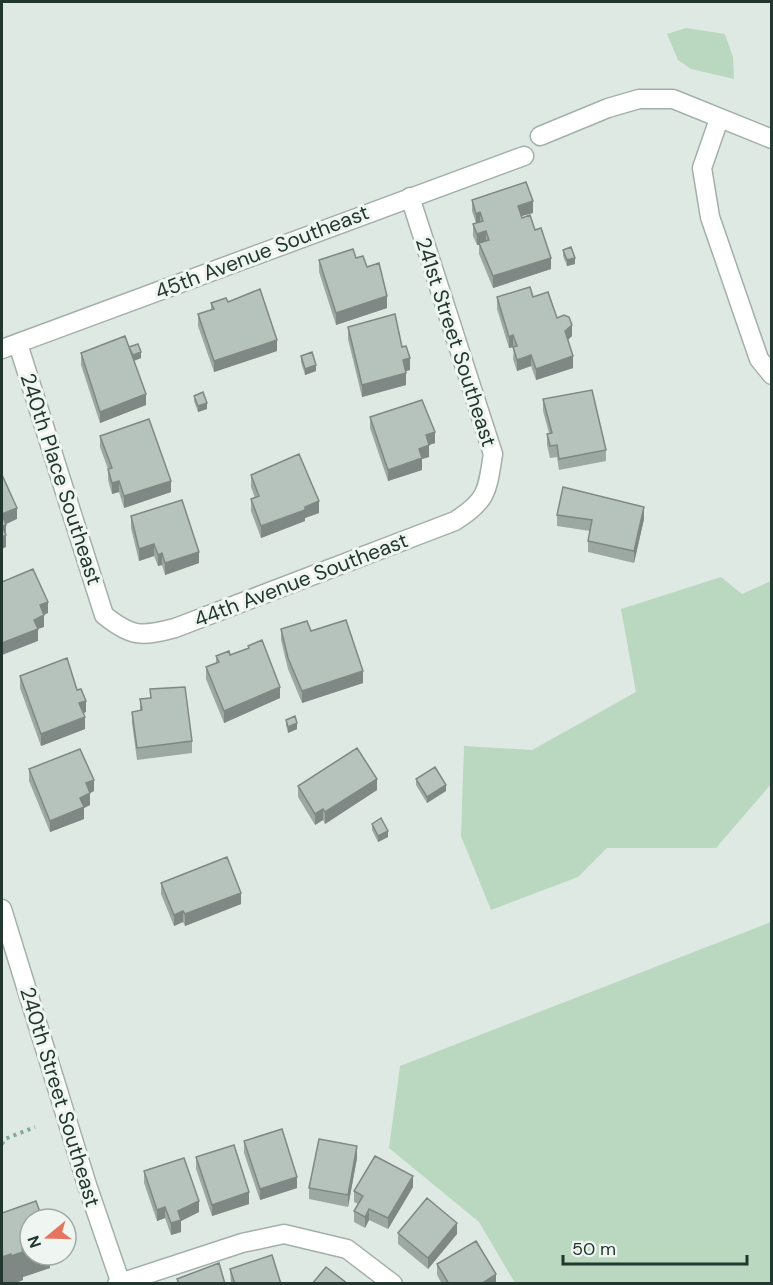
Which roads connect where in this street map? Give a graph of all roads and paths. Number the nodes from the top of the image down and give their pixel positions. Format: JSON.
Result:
{"nodes":[{"id":1,"x":719,"y":119,"type":"junction"},
{"id":2,"x":540,"y":136,"type":"dead end"},
{"id":3,"x":771,"y":139,"type":"edge"},
{"id":4,"x":524,"y":156,"type":"dead end"},
{"id":5,"x":410,"y":197,"type":"junction"},
{"id":6,"x":10,"y":346,"type":"edge"},
{"id":7,"x":771,"y":375,"type":"edge"},
{"id":8,"x":488,"y":489,"type":"joint"},
{"id":9,"x":104,"y":615,"type":"joint"},
{"id":10,"x":2,"y":909,"type":"edge"},
{"id":11,"x":35,"y":1127,"type":"dead end"},
{"id":12,"x":2,"y":1144,"type":"edge"},
{"id":13,"x":120,"y":1283,"type":"edge"},
{"id":14,"x":393,"y":1284,"type":"edge"}],
"edges":[{"from":1,"to":2,"type":"street"},
{"from":1,"to":3,"type":"street"},
{"from":1,"to":7,"type":"street"},
{"from":4,"to":5,"type":"street","name":"45th Avenue Southeast"},
{"from":5,"to":6,"type":"street","name":"45th Avenue Southeast"},
{"from":5,"to":8,"type":"street","name":"241st Street Southeast"},
{"from":6,"to":9,"type":"street","name":"240th Place Southeast"},
{"from":8,"to":9,"type":"street","name":"44th Avenue Southeast"},
{"from":10,"to":13,"type":"street","name":"240th Street Southeast"},
{"from":11,"to":12,"type":"path"},
{"from":13,"to":14,"type":"street"}]}
